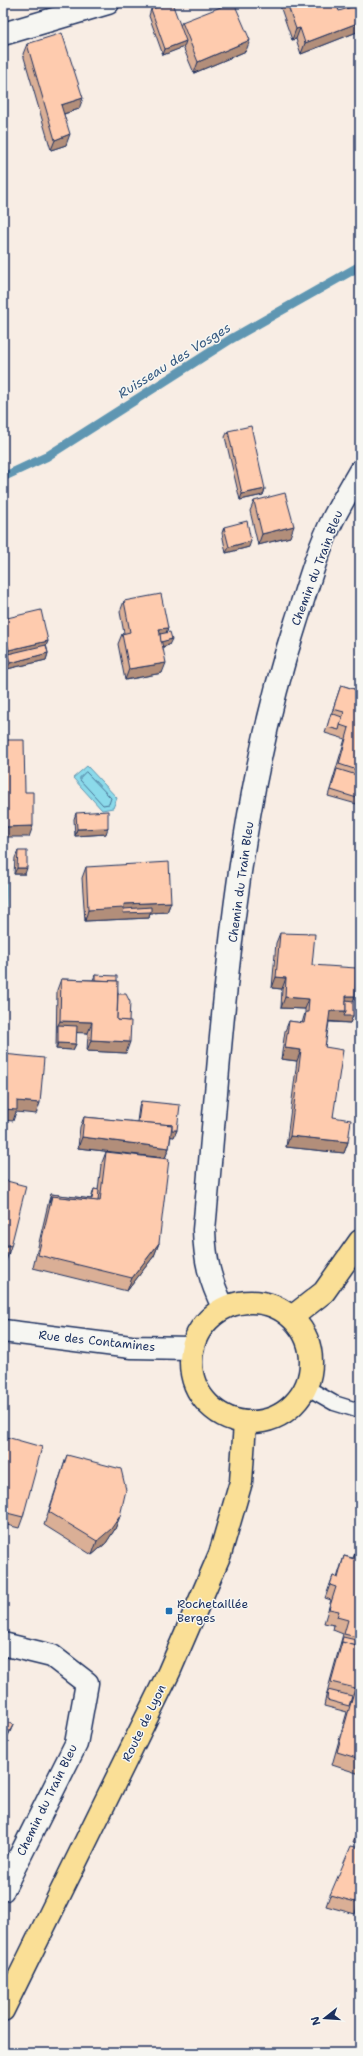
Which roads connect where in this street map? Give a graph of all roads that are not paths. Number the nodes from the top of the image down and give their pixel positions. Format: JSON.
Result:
{"nodes":[{"id":1,"x":108,"y":3,"type":"edge"},
{"id":2,"x":3,"y":34,"type":"edge"},
{"id":3,"x":360,"y":471,"type":"edge"},
{"id":4,"x":360,"y":1241,"type":"edge"},
{"id":5,"x":223,"y":1307,"type":"junction"},
{"id":6,"x":292,"y":1317,"type":"junction"},
{"id":7,"x":3,"y":1331,"type":"edge"},
{"id":8,"x":191,"y":1348,"type":"junction"},
{"id":9,"x":306,"y":1387,"type":"junction"},
{"id":10,"x":360,"y":1411,"type":"edge"},
{"id":11,"x":245,"y":1422,"type":"junction"},
{"id":12,"x":3,"y":1644,"type":"edge"},
{"id":13,"x":3,"y":1890,"type":"edge"},
{"id":14,"x":3,"y":2010,"type":"edge"}],
"edges":[{"from":1,"to":2,"type":"street"},
{"from":3,"to":5,"type":"street","name":"Chemin du Train Bleu"},
{"from":4,"to":6,"type":"main road"},
{"from":5,"to":6,"type":"main road"},
{"from":5,"to":8,"type":"main road"},
{"from":6,"to":9,"type":"main road"},
{"from":7,"to":8,"type":"street","name":"Rue des Contamines"},
{"from":8,"to":11,"type":"main road"},
{"from":9,"to":10,"type":"lane"},
{"from":9,"to":11,"type":"main road"},
{"from":11,"to":14,"type":"main road","name":"Route de Lyon"},
{"from":12,"to":13,"type":"street","name":"Chemin du Train Bleu"}]}
